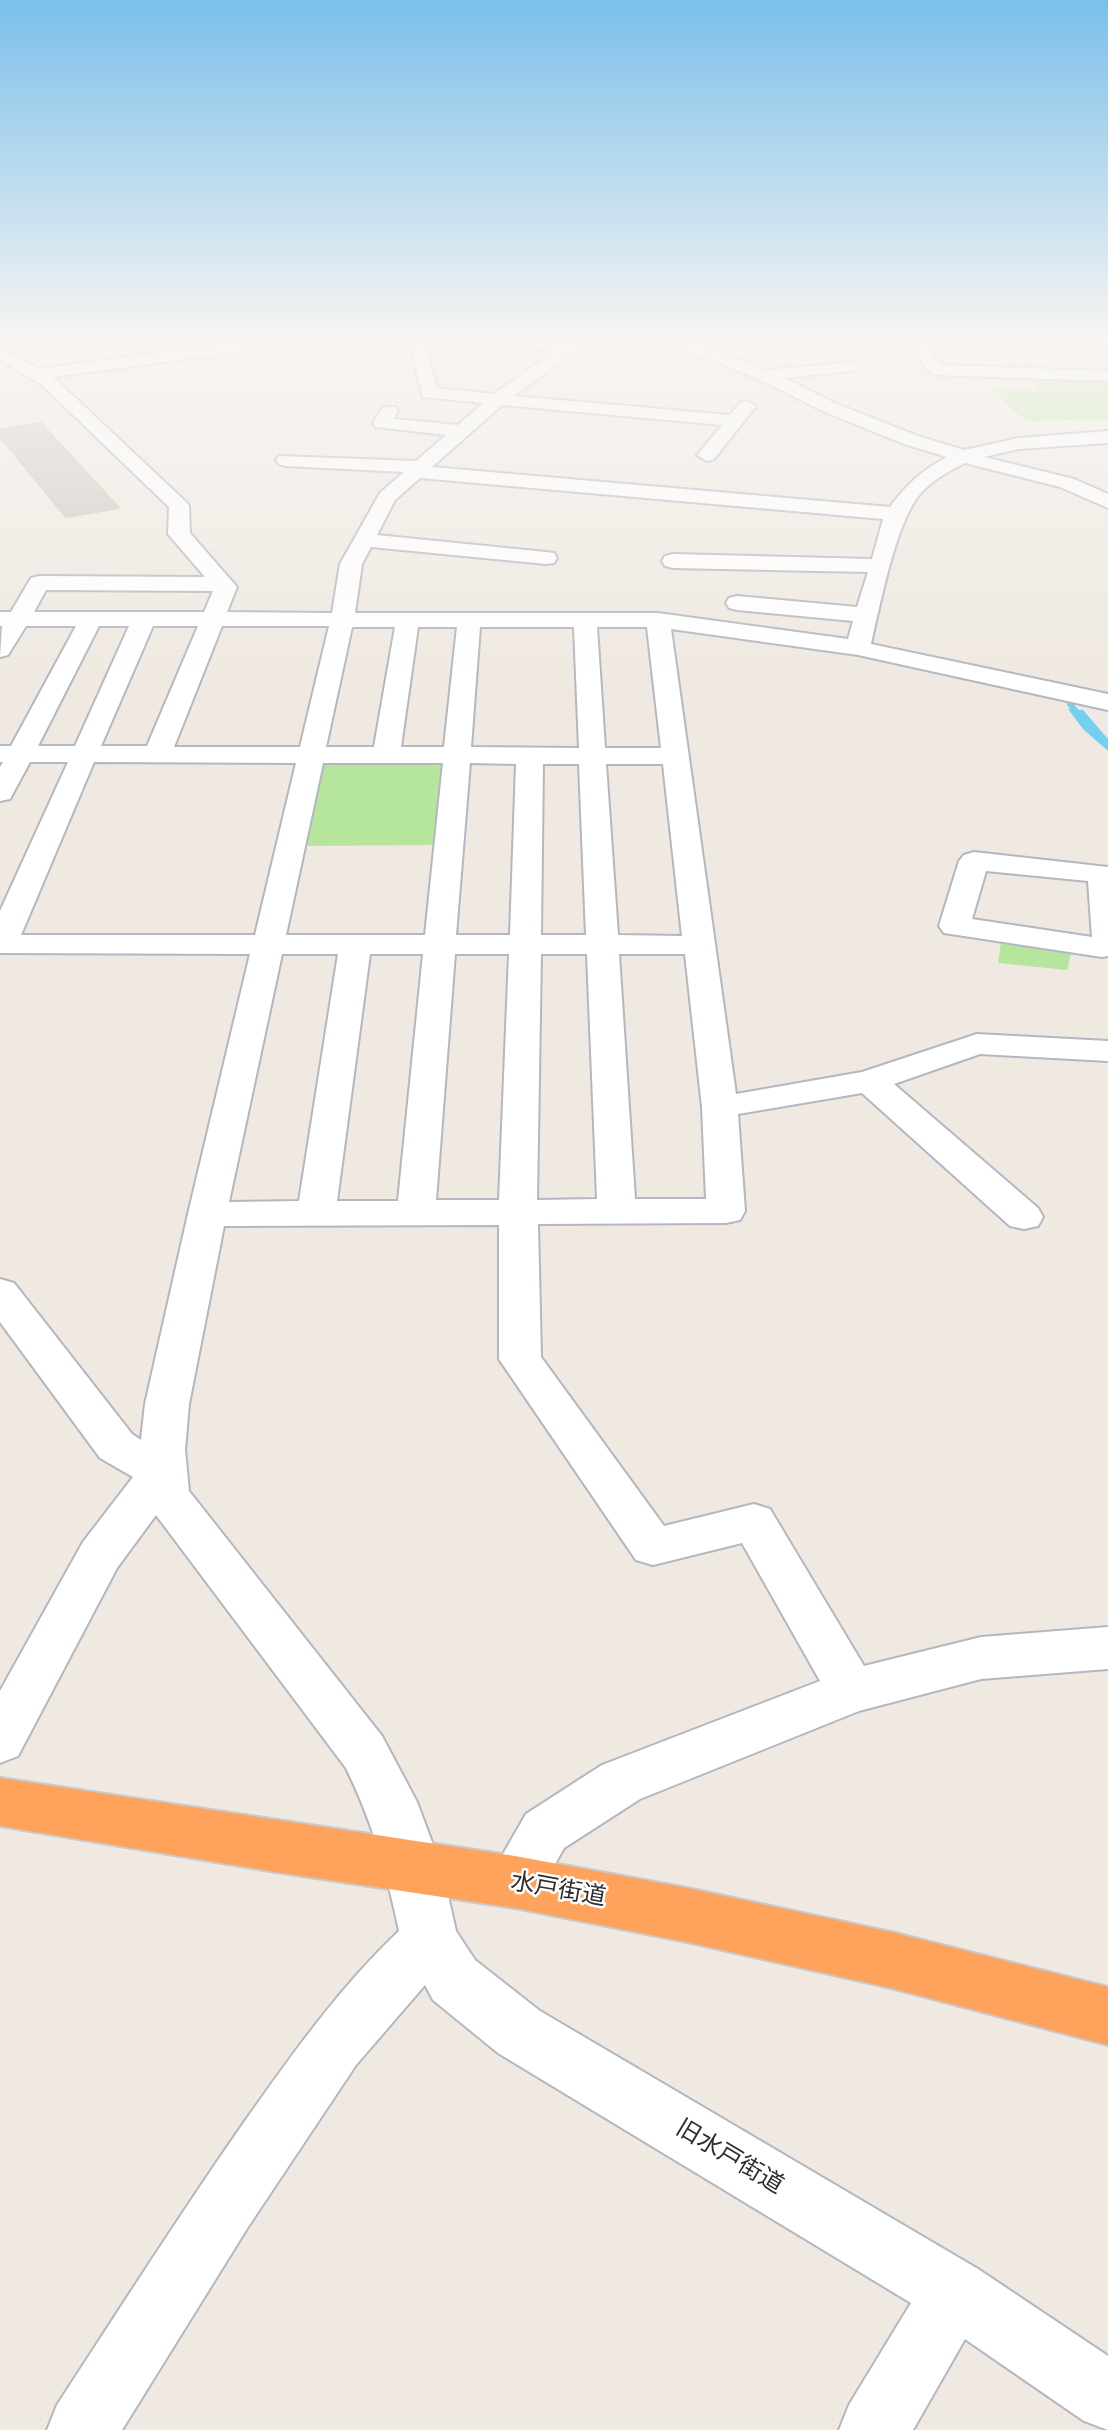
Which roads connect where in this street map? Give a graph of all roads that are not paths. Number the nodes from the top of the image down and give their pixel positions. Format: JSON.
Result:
{"nodes":[{"id":1,"x":117,"y":451,"type":"edge"},
{"id":2,"x":440,"y":451,"type":"edge"},
{"id":3,"x":710,"y":451,"type":"edge"},
{"id":4,"x":951,"y":451,"type":"edge"},
{"id":5,"x":983,"y":451,"type":"edge"},
{"id":6,"x":1034,"y":451,"type":"edge"},
{"id":7,"x":707,"y":455,"type":"dead end"},
{"id":8,"x":964,"y":455,"type":"junction"},
{"id":9,"x":1041,"y":456,"type":"junction"},
{"id":10,"x":1081,"y":458,"type":"dead end"},
{"id":11,"x":286,"y":460,"type":"dead end"},
{"id":12,"x":420,"y":469,"type":"junction"},
{"id":13,"x":1067,"y":483,"type":"junction"},
{"id":14,"x":1108,"y":502,"type":"edge"},
{"id":15,"x":895,"y":514,"type":"junction"},
{"id":16,"x":364,"y":540,"type":"junction"},
{"id":17,"x":546,"y":558,"type":"dead end"},
{"id":18,"x":673,"y":561,"type":"dead end"},
{"id":19,"x":880,"y":566,"type":"junction"},
{"id":20,"x":222,"y":584,"type":"junction"},
{"id":21,"x":737,"y":603,"type":"dead end"},
{"id":22,"x":866,"y":615,"type":"junction"},
{"id":23,"x":9,"y":619,"type":"edge"},
{"id":24,"x":91,"y":619,"type":"junction"},
{"id":25,"x":144,"y":619,"type":"junction"},
{"id":26,"x":211,"y":619,"type":"junction"},
{"id":27,"x":342,"y":619,"type":"junction"},
{"id":28,"x":408,"y":619,"type":"junction"},
{"id":29,"x":469,"y":620,"type":"junction"},
{"id":30,"x":585,"y":620,"type":"junction"},
{"id":31,"x":658,"y":620,"type":"junction"},
{"id":32,"x":858,"y":649,"type":"junction"},
{"id":33,"x":0,"y":650,"type":"edge"},
{"id":34,"x":1108,"y":702,"type":"edge"},
{"id":35,"x":10,"y":754,"type":"edge"},
{"id":36,"x":84,"y":755,"type":"junction"},
{"id":37,"x":157,"y":755,"type":"junction"},
{"id":38,"x":675,"y":755,"type":"junction"},
{"id":39,"x":386,"y":756,"type":"junction"},
{"id":40,"x":456,"y":756,"type":"junction"},
{"id":41,"x":530,"y":756,"type":"junction"},
{"id":42,"x":593,"y":756,"type":"junction"},
{"id":43,"x":311,"y":757,"type":"junction"},
{"id":44,"x":0,"y":793,"type":"edge"},
{"id":45,"x":1108,"y":937,"type":"edge"},
{"id":46,"x":268,"y":943,"type":"junction"},
{"id":47,"x":356,"y":943,"type":"junction"},
{"id":48,"x":1,"y":944,"type":"edge"},
{"id":49,"x":441,"y":944,"type":"junction"},
{"id":50,"x":525,"y":944,"type":"junction"},
{"id":51,"x":603,"y":945,"type":"junction"},
{"id":52,"x":699,"y":946,"type":"junction"},
{"id":53,"x":1108,"y":1051,"type":"edge"},
{"id":54,"x":869,"y":1082,"type":"junction"},
{"id":55,"x":720,"y":1107,"type":"junction"},
{"id":56,"x":617,"y":1212,"type":"junction"},
{"id":57,"x":517,"y":1213,"type":"junction"},
{"id":58,"x":207,"y":1214,"type":"junction"},
{"id":59,"x":316,"y":1214,"type":"junction"},
{"id":60,"x":416,"y":1214,"type":"junction"},
{"id":61,"x":1024,"y":1217,"type":"dead end"},
{"id":62,"x":0,"y":1293,"type":"edge"},
{"id":63,"x":161,"y":1473,"type":"junction"},
{"id":64,"x":1108,"y":1648,"type":"edge"},
{"id":65,"x":852,"y":1691,"type":"junction"},
{"id":66,"x":0,"y":1740,"type":"edge"},
{"id":67,"x":0,"y":1802,"type":"edge"},
{"id":68,"x":414,"y":1869,"type":"junction"},
{"id":69,"x":515,"y":1882,"type":"junction"},
{"id":70,"x":430,"y":1940,"type":"junction"},
{"id":71,"x":1108,"y":2016,"type":"edge"},
{"id":72,"x":955,"y":2292,"type":"junction"},
{"id":73,"x":1108,"y":2397,"type":"edge"},
{"id":74,"x":82,"y":2430,"type":"edge"},
{"id":75,"x":874,"y":2430,"type":"edge"}],
"edges":[{"from":1,"to":20,"type":"street"},
{"from":2,"to":12,"type":"street"},
{"from":3,"to":7,"type":"street"},
{"from":4,"to":8,"type":"street"},
{"from":5,"to":8,"type":"street"},
{"from":6,"to":9,"type":"street"},
{"from":8,"to":13,"type":"street"},
{"from":8,"to":15,"type":"street"},
{"from":9,"to":10,"type":"street"},
{"from":9,"to":13,"type":"street"},
{"from":11,"to":12,"type":"street"},
{"from":12,"to":15,"type":"street"},
{"from":12,"to":16,"type":"street"},
{"from":13,"to":14,"type":"street"},
{"from":15,"to":19,"type":"street"},
{"from":16,"to":17,"type":"street"},
{"from":16,"to":27,"type":"street"},
{"from":18,"to":19,"type":"street"},
{"from":19,"to":22,"type":"street"},
{"from":20,"to":23,"type":"street"},
{"from":20,"to":26,"type":"street"},
{"from":21,"to":22,"type":"street"},
{"from":22,"to":32,"type":"street"},
{"from":23,"to":24,"type":"street"},
{"from":23,"to":33,"type":"street"},
{"from":24,"to":25,"type":"street"},
{"from":24,"to":35,"type":"street"},
{"from":25,"to":26,"type":"street"},
{"from":25,"to":36,"type":"street"},
{"from":26,"to":27,"type":"street"},
{"from":26,"to":37,"type":"street"},
{"from":27,"to":28,"type":"street"},
{"from":27,"to":43,"type":"street"},
{"from":28,"to":29,"type":"street"},
{"from":28,"to":39,"type":"street"},
{"from":29,"to":30,"type":"street"},
{"from":29,"to":40,"type":"street"},
{"from":30,"to":31,"type":"street"},
{"from":30,"to":42,"type":"street"},
{"from":31,"to":32,"type":"street"},
{"from":31,"to":38,"type":"street"},
{"from":32,"to":34,"type":"street"},
{"from":35,"to":36,"type":"street"},
{"from":35,"to":44,"type":"street"},
{"from":36,"to":37,"type":"street"},
{"from":36,"to":48,"type":"street"},
{"from":37,"to":43,"type":"street"},
{"from":38,"to":42,"type":"street"},
{"from":38,"to":52,"type":"street"},
{"from":39,"to":40,"type":"street"},
{"from":39,"to":43,"type":"street"},
{"from":40,"to":41,"type":"street"},
{"from":40,"to":49,"type":"street"},
{"from":41,"to":42,"type":"street"},
{"from":41,"to":50,"type":"street"},
{"from":42,"to":51,"type":"street"},
{"from":43,"to":46,"type":"street"},
{"from":45,"to":45,"type":"street"},
{"from":46,"to":47,"type":"street"},
{"from":46,"to":48,"type":"street"},
{"from":46,"to":58,"type":"street"},
{"from":47,"to":49,"type":"street"},
{"from":47,"to":59,"type":"street"},
{"from":49,"to":50,"type":"street"},
{"from":49,"to":60,"type":"street"},
{"from":50,"to":51,"type":"street"},
{"from":50,"to":57,"type":"street"},
{"from":51,"to":52,"type":"street"},
{"from":51,"to":56,"type":"street"},
{"from":52,"to":55,"type":"street"},
{"from":53,"to":54,"type":"street"},
{"from":54,"to":55,"type":"street"},
{"from":54,"to":61,"type":"street"},
{"from":55,"to":56,"type":"street"},
{"from":56,"to":57,"type":"street"},
{"from":57,"to":60,"type":"street"},
{"from":57,"to":65,"type":"street"},
{"from":58,"to":59,"type":"street"},
{"from":58,"to":63,"type":"street"},
{"from":59,"to":60,"type":"street"},
{"from":62,"to":63,"type":"street"},
{"from":63,"to":66,"type":"street"},
{"from":63,"to":68,"type":"street","name":"旧水戸街道"},
{"from":64,"to":65,"type":"street"},
{"from":65,"to":69,"type":"street"},
{"from":67,"to":68,"type":"highway","name":"水戸街道"},
{"from":68,"to":69,"type":"highway","name":"水戸街道"},
{"from":68,"to":70,"type":"street","name":"旧水戸街道"},
{"from":69,"to":71,"type":"highway","name":"水戸街道"},
{"from":70,"to":72,"type":"street","name":"旧水戸街道"},
{"from":70,"to":74,"type":"street"},
{"from":72,"to":73,"type":"street","name":"旧水戸街道"},
{"from":72,"to":75,"type":"street"}]}
